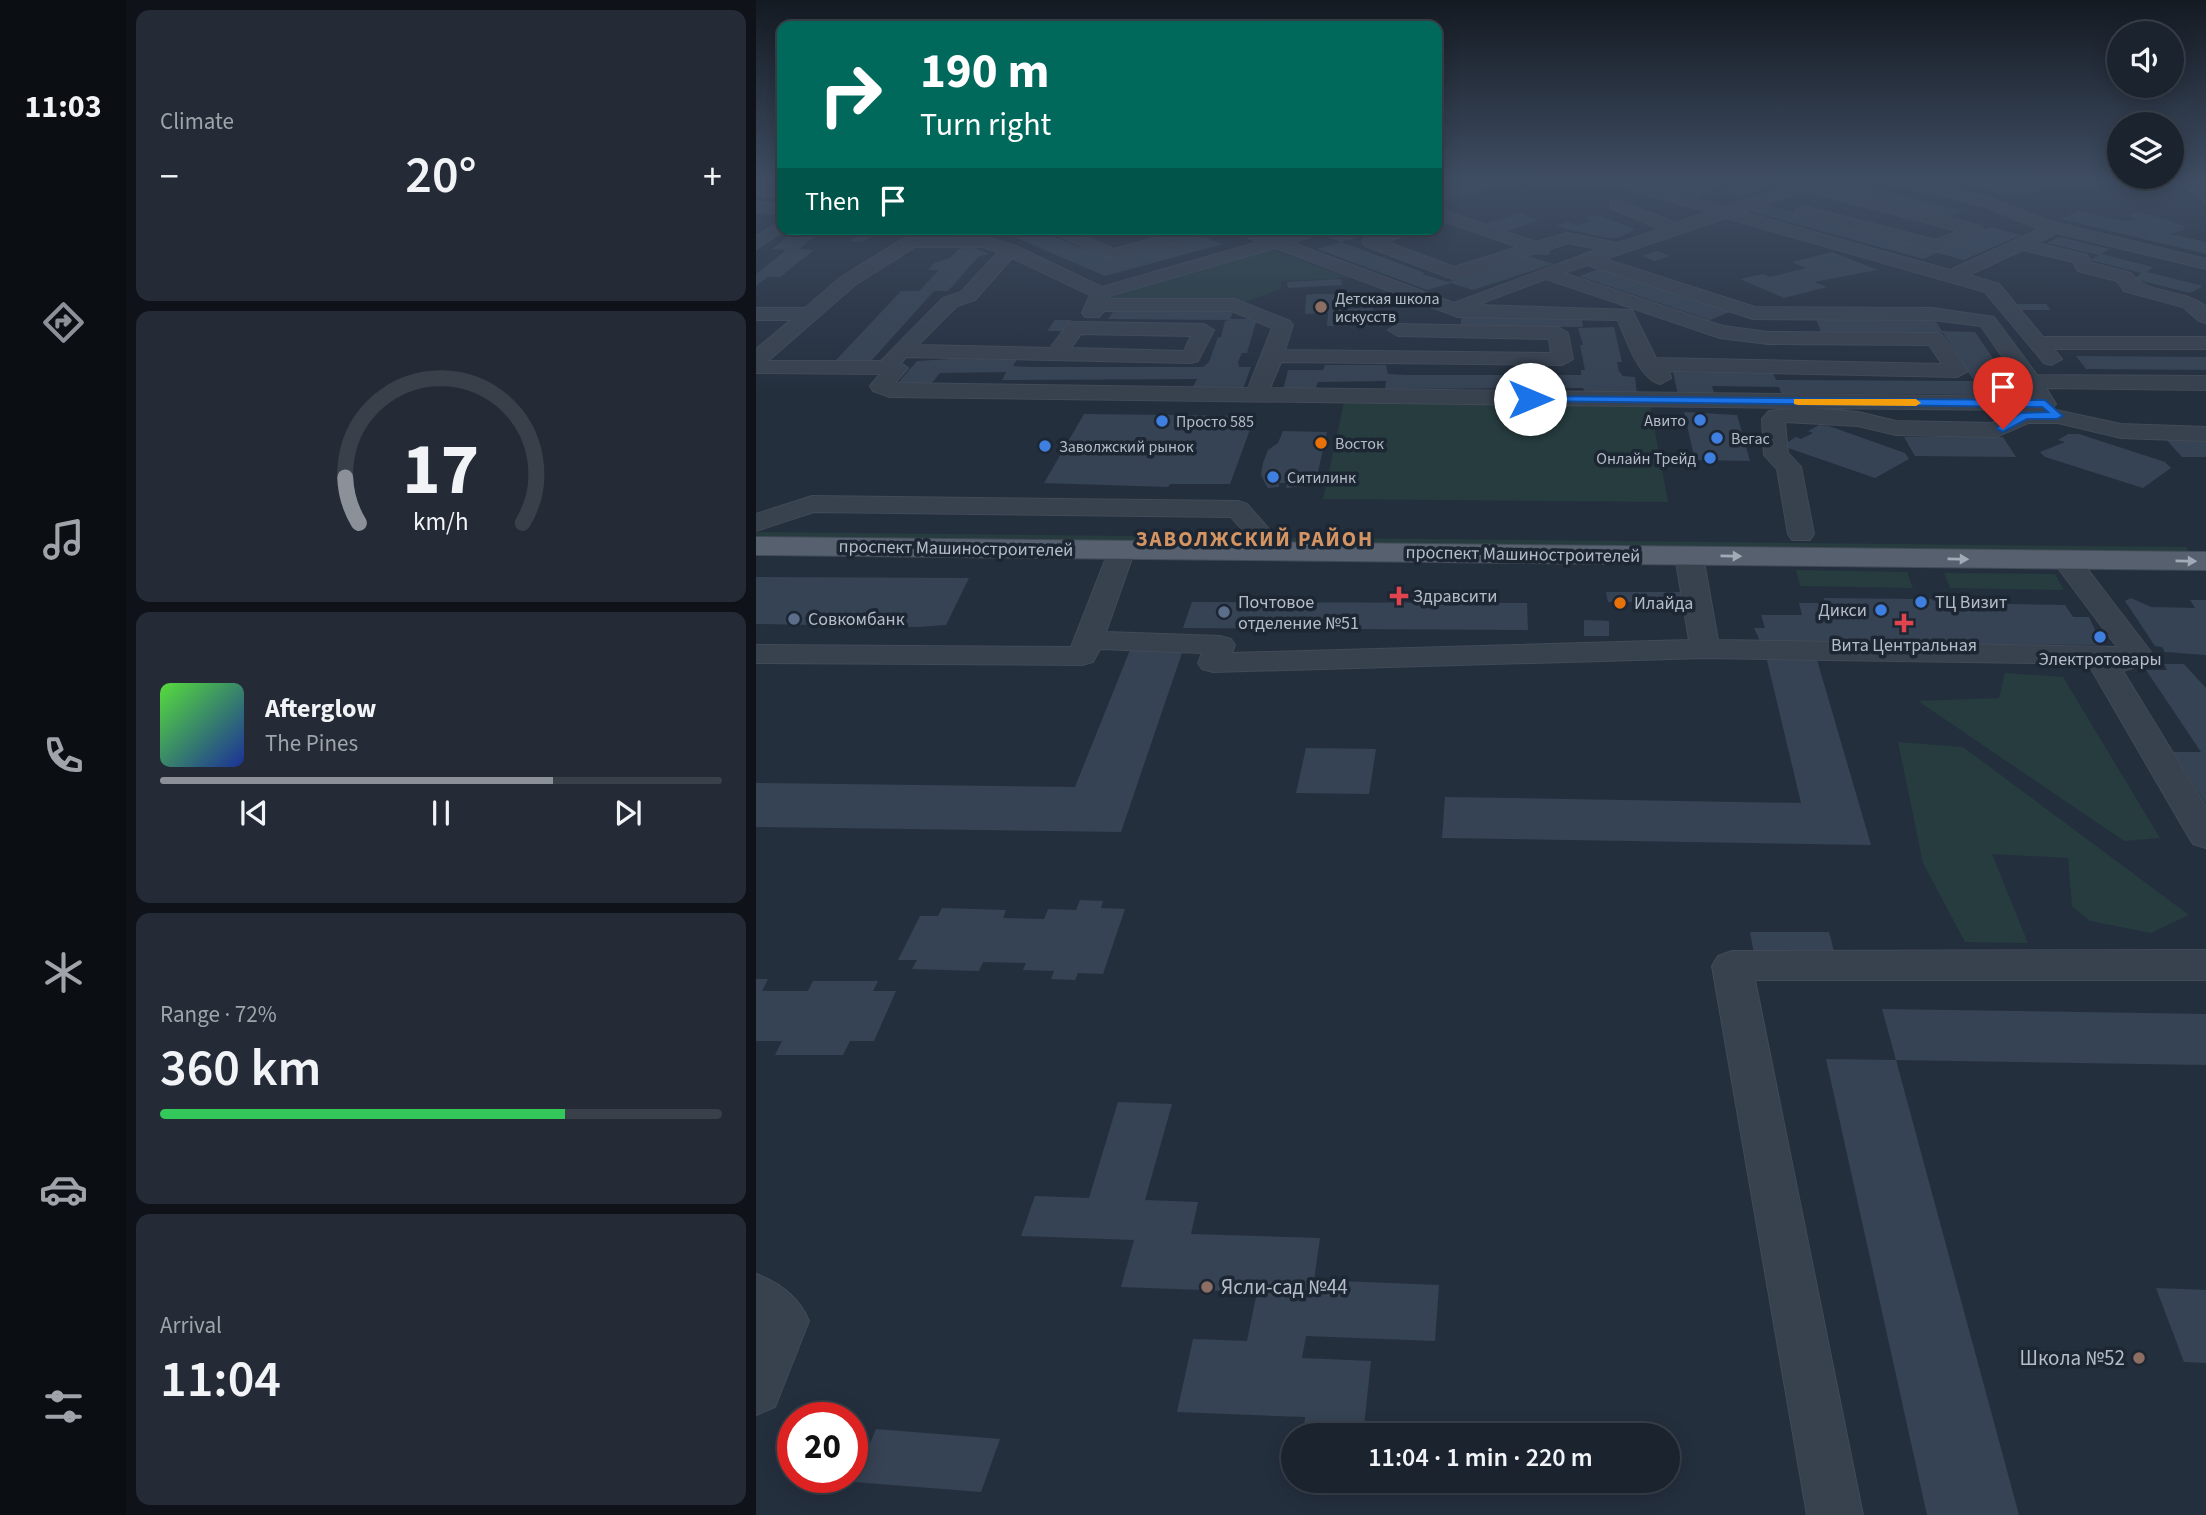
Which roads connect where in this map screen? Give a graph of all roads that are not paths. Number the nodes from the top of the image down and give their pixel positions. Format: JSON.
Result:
{"nodes":[{"id":1,"x":896,"y":250,"type":"edge"},
{"id":2,"x":1010,"y":250,"type":"joint"},
{"id":3,"x":1101,"y":250,"type":"edge"},
{"id":4,"x":1132,"y":250,"type":"edge"},
{"id":5,"x":1254,"y":250,"type":"edge"},
{"id":6,"x":1296,"y":250,"type":"edge"},
{"id":7,"x":1391,"y":250,"type":"edge"},
{"id":8,"x":1529,"y":250,"type":"edge"},
{"id":9,"x":1542,"y":250,"type":"edge"},
{"id":10,"x":1612,"y":250,"type":"edge"},
{"id":11,"x":1857,"y":250,"type":"edge"},
{"id":12,"x":2009,"y":250,"type":"edge"},
{"id":13,"x":2044,"y":250,"type":"edge"},
{"id":14,"x":2135,"y":250,"type":"edge"},
{"id":15,"x":2143,"y":250,"type":"edge"},
{"id":16,"x":1582,"y":260,"type":"junction"},
{"id":17,"x":2206,"y":264,"type":"edge"},
{"id":18,"x":1546,"y":273,"type":"junction"},
{"id":19,"x":1952,"y":276,"type":"junction"},
{"id":20,"x":2206,"y":281,"type":"edge"},
{"id":21,"x":1097,"y":304,"type":"junction"},
{"id":22,"x":1451,"y":309,"type":"junction"},
{"id":23,"x":2010,"y":310,"type":"junction"},
{"id":24,"x":1753,"y":313,"type":"junction"},
{"id":25,"x":756,"y":314,"type":"edge"},
{"id":26,"x":806,"y":314,"type":"junction"},
{"id":27,"x":2206,"y":317,"type":"edge"},
{"id":28,"x":1691,"y":321,"type":"junction"},
{"id":29,"x":1987,"y":321,"type":"junction"},
{"id":30,"x":1629,"y":322,"type":"junction"},
{"id":31,"x":1398,"y":330,"type":"junction"},
{"id":32,"x":1720,"y":332,"type":"junction"},
{"id":33,"x":1768,"y":338,"type":"junction"},
{"id":34,"x":2037,"y":343,"type":"junction"},
{"id":35,"x":2206,"y":343,"type":"edge"},
{"id":36,"x":901,"y":351,"type":"junction"},
{"id":37,"x":1056,"y":354,"type":"junction"},
{"id":38,"x":1273,"y":356,"type":"junction"},
{"id":39,"x":1327,"y":356,"type":"junction"},
{"id":40,"x":757,"y":361,"type":"edge"},
{"id":41,"x":1648,"y":364,"type":"junction"},
{"id":42,"x":1780,"y":367,"type":"junction"},
{"id":43,"x":882,"y":377,"type":"junction"},
{"id":44,"x":2031,"y":382,"type":"junction"},
{"id":45,"x":2072,"y":382,"type":"junction"},
{"id":46,"x":2206,"y":383,"type":"edge"},
{"id":47,"x":756,"y":384,"type":"edge"},
{"id":48,"x":1256,"y":394,"type":"junction"},
{"id":49,"x":1665,"y":401,"type":"junction"},
{"id":50,"x":2051,"y":410,"type":"junction"},
{"id":51,"x":2206,"y":434,"type":"edge"},
{"id":52,"x":756,"y":523,"type":"edge"},
{"id":53,"x":1801,"y":534,"type":"junction"},
{"id":54,"x":2206,"y":539,"type":"edge"},
{"id":55,"x":756,"y":546,"type":"edge"},
{"id":56,"x":1122,"y":550,"type":"junction"},
{"id":57,"x":1689,"y":556,"type":"junction"},
{"id":58,"x":2066,"y":560,"type":"junction"},
{"id":59,"x":2206,"y":561,"type":"edge"},
{"id":60,"x":1090,"y":640,"type":"junction"},
{"id":61,"x":1705,"y":649,"type":"junction"},
{"id":62,"x":756,"y":654,"type":"edge"},
{"id":63,"x":2139,"y":656,"type":"junction"},
{"id":64,"x":2206,"y":836,"type":"edge"},
{"id":65,"x":2206,"y":965,"type":"edge"},
{"id":66,"x":756,"y":1297,"type":"edge"},
{"id":67,"x":756,"y":1389,"type":"edge"},
{"id":68,"x":1835,"y":1515,"type":"edge"}],
"edges":[{"from":1,"to":26,"type":"street"},
{"from":2,"to":21,"type":"street"},
{"from":2,"to":36,"type":"street"},
{"from":3,"to":4,"type":"street"},
{"from":5,"to":21,"type":"street"},
{"from":6,"to":22,"type":"street"},
{"from":7,"to":8,"type":"street"},
{"from":9,"to":16,"type":"street"},
{"from":10,"to":16,"type":"street"},
{"from":11,"to":19,"type":"street"},
{"from":12,"to":19,"type":"street"},
{"from":13,"to":27,"type":"street"},
{"from":14,"to":20,"type":"street"},
{"from":15,"to":17,"type":"street"},
{"from":16,"to":18,"type":"street"},
{"from":16,"to":24,"type":"street"},
{"from":18,"to":22,"type":"street"},
{"from":18,"to":28,"type":"street"},
{"from":19,"to":23,"type":"street"},
{"from":21,"to":38,"type":"street"},
{"from":22,"to":30,"type":"street"},
{"from":22,"to":31,"type":"street"},
{"from":23,"to":29,"type":"street"},
{"from":23,"to":34,"type":"street"},
{"from":24,"to":29,"type":"street"},
{"from":24,"to":32,"type":"street"},
{"from":25,"to":26,"type":"street"},
{"from":26,"to":40,"type":"street"},
{"from":28,"to":30,"type":"street"},
{"from":28,"to":32,"type":"street"},
{"from":29,"to":44,"type":"street"},
{"from":30,"to":41,"type":"street"},
{"from":31,"to":39,"type":"street"},
{"from":31,"to":39,"type":"street"},
{"from":32,"to":33,"type":"street"},
{"from":33,"to":42,"type":"street"},
{"from":33,"to":42,"type":"street"},
{"from":34,"to":35,"type":"street"},
{"from":34,"to":45,"type":"street"},
{"from":36,"to":37,"type":"street"},
{"from":36,"to":43,"type":"street"},
{"from":37,"to":37,"type":"street"},
{"from":38,"to":39,"type":"street"},
{"from":38,"to":48,"type":"street"},
{"from":40,"to":43,"type":"street"},
{"from":41,"to":42,"type":"street"},
{"from":41,"to":49,"type":"street"},
{"from":43,"to":47,"type":"street"},
{"from":43,"to":48,"type":"street"},
{"from":44,"to":45,"type":"street"},
{"from":44,"to":50,"type":"street"},
{"from":45,"to":46,"type":"street"},
{"from":48,"to":49,"type":"street"},
{"from":49,"to":50,"type":"street"},
{"from":50,"to":51,"type":"street"},
{"from":50,"to":53,"type":"street"},
{"from":52,"to":53,"type":"main road","name":"проспект Машиностроителей"},
{"from":53,"to":54,"type":"main road","name":"проспект Машиностроителей"},
{"from":55,"to":56,"type":"main road","name":"проспект Машиностроителей"},
{"from":56,"to":57,"type":"main road","name":"проспект Машиностроителей"},
{"from":56,"to":60,"type":"street"},
{"from":57,"to":58,"type":"main road","name":"проспект Машиностроителей","one_way":true},
{"from":57,"to":61,"type":"street"},
{"from":58,"to":59,"type":"main road","name":"проспект Машиностроителей","one_way":true},
{"from":58,"to":63,"type":"street"},
{"from":60,"to":61,"type":"street"},
{"from":60,"to":62,"type":"street"},
{"from":61,"to":63,"type":"street"},
{"from":63,"to":64,"type":"street"},
{"from":65,"to":68,"type":"street"},
{"from":66,"to":67,"type":"street"}]}
